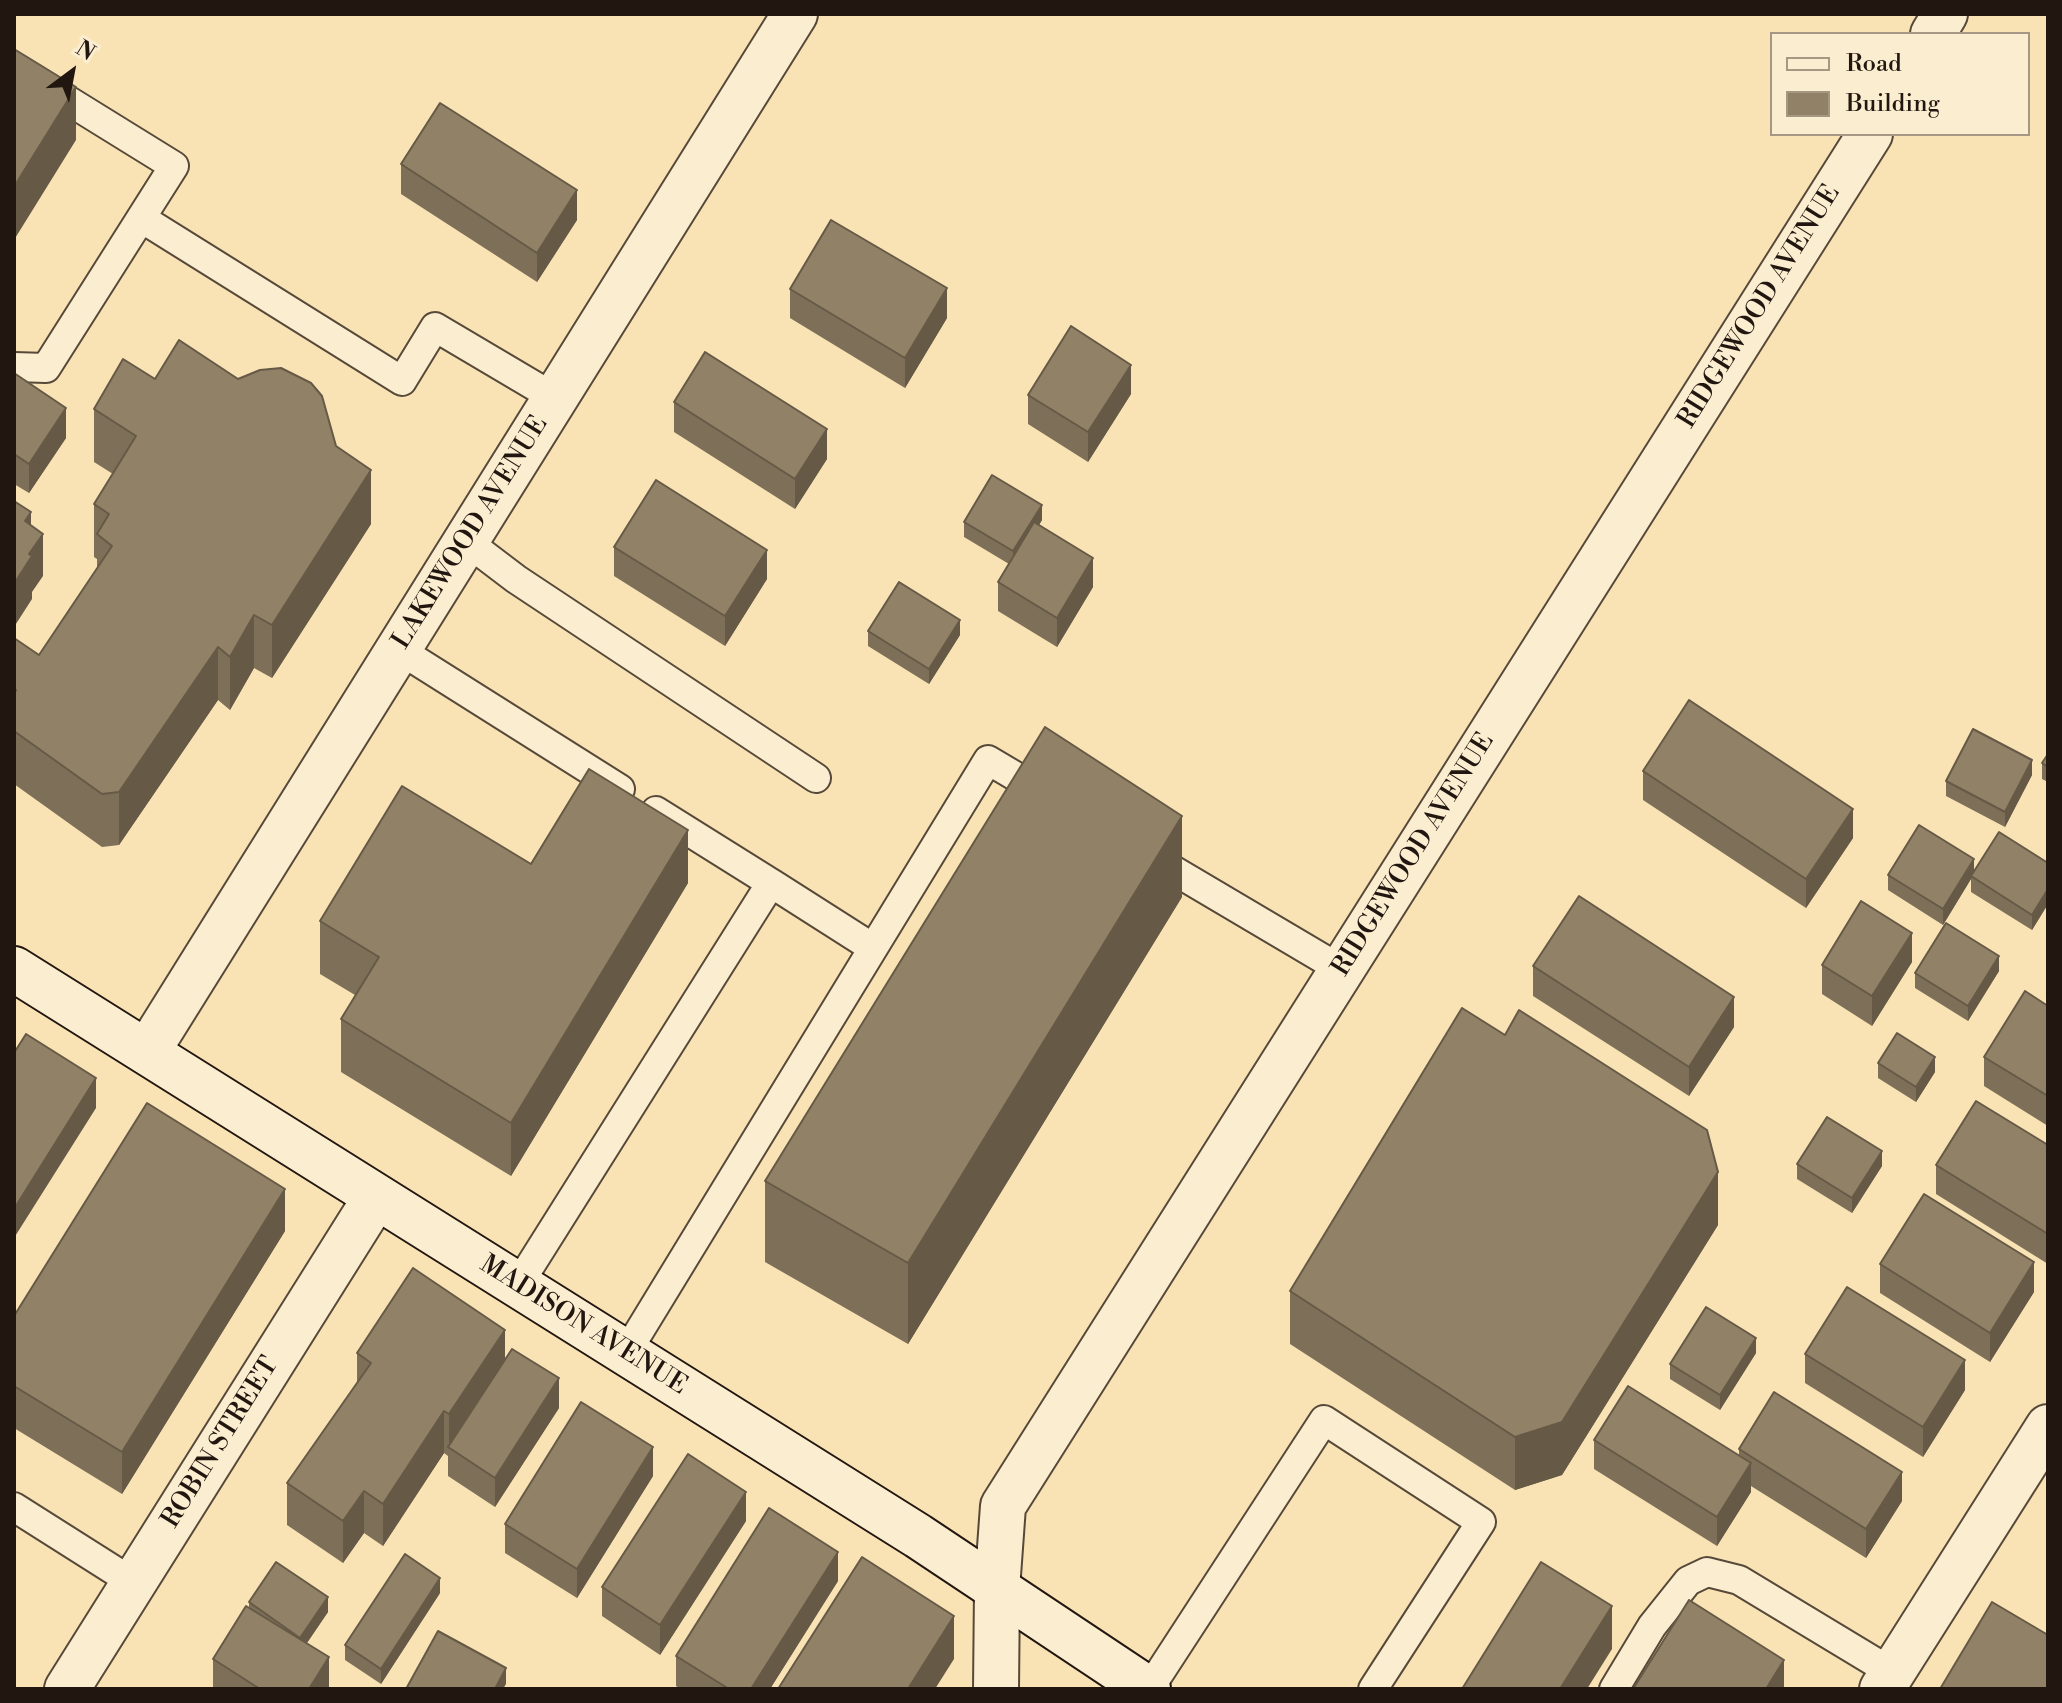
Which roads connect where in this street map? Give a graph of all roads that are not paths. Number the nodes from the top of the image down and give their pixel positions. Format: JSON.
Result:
{"nodes":[{"id":1,"x":795,"y":14,"type":"edge"},
{"id":2,"x":1945,"y":14,"type":"edge"},
{"id":3,"x":1934,"y":32,"type":"edge"},
{"id":4,"x":14,"y":67,"type":"edge"},
{"id":5,"x":1869,"y":136,"type":"edge"},
{"id":6,"x":141,"y":218,"type":"junction"},
{"id":7,"x":14,"y":367,"type":"edge"},
{"id":8,"x":555,"y":398,"type":"junction"},
{"id":9,"x":466,"y":541,"type":"junction"},
{"id":10,"x":398,"y":649,"type":"junction"},
{"id":11,"x":816,"y":778,"type":"dead end"},
{"id":12,"x":1069,"y":808,"type":"edge"},
{"id":13,"x":1124,"y":840,"type":"edge"},
{"id":14,"x":771,"y":883,"type":"junction"},
{"id":15,"x":873,"y":948,"type":"junction"},
{"id":16,"x":14,"y":969,"type":"edge"},
{"id":17,"x":1342,"y":970,"type":"junction"},
{"id":18,"x":147,"y":1052,"type":"junction"},
{"id":19,"x":376,"y":1197,"type":"junction"},
{"id":20,"x":518,"y":1285,"type":"junction"},
{"id":21,"x":626,"y":1353,"type":"junction"},
{"id":22,"x":2048,"y":1427,"type":"edge"},
{"id":23,"x":14,"y":1507,"type":"edge"},
{"id":24,"x":134,"y":1583,"type":"junction"},
{"id":25,"x":997,"y":1589,"type":"junction"},
{"id":26,"x":1888,"y":1681,"type":"edge"},
{"id":27,"x":67,"y":1689,"type":"edge"},
{"id":28,"x":996,"y":1689,"type":"edge"},
{"id":29,"x":1149,"y":1689,"type":"edge"},
{"id":30,"x":1373,"y":1689,"type":"edge"},
{"id":31,"x":1614,"y":1689,"type":"edge"}],
"edges":[{"from":1,"to":8,"type":"street","name":"LAKEWOOD AVENUE"},
{"from":2,"to":3,"type":"street"},
{"from":4,"to":6,"type":"lane"},
{"from":5,"to":17,"type":"street","name":"RIDGEWOOD AVENUE"},
{"from":6,"to":7,"type":"lane"},
{"from":6,"to":8,"type":"lane"},
{"from":8,"to":9,"type":"street","name":"LAKEWOOD AVENUE"},
{"from":9,"to":10,"type":"street","name":"LAKEWOOD AVENUE"},
{"from":9,"to":11,"type":"lane"},
{"from":10,"to":14,"type":"lane"},
{"from":10,"to":18,"type":"street","name":"LAKEWOOD AVENUE"},
{"from":12,"to":15,"type":"lane"},
{"from":13,"to":17,"type":"lane"},
{"from":14,"to":15,"type":"lane"},
{"from":14,"to":20,"type":"lane"},
{"from":15,"to":21,"type":"lane"},
{"from":16,"to":18,"type":"street","name":"MADISON AVENUE"},
{"from":17,"to":25,"type":"street","name":"RIDGEWOOD AVENUE"},
{"from":18,"to":19,"type":"street","name":"MADISON AVENUE"},
{"from":19,"to":20,"type":"street","name":"MADISON AVENUE"},
{"from":19,"to":24,"type":"street","name":"ROBIN STREET"},
{"from":20,"to":21,"type":"street","name":"MADISON AVENUE"},
{"from":21,"to":25,"type":"street","name":"MADISON AVENUE"},
{"from":22,"to":26,"type":"street"},
{"from":23,"to":24,"type":"lane"},
{"from":24,"to":27,"type":"street","name":"ROBIN STREET"},
{"from":25,"to":28,"type":"street","name":"RIDGEWOOD AVENUE"},
{"from":25,"to":29,"type":"street","name":"MADISON AVENUE"},
{"from":26,"to":31,"type":"lane"},
{"from":29,"to":30,"type":"lane"}]}
